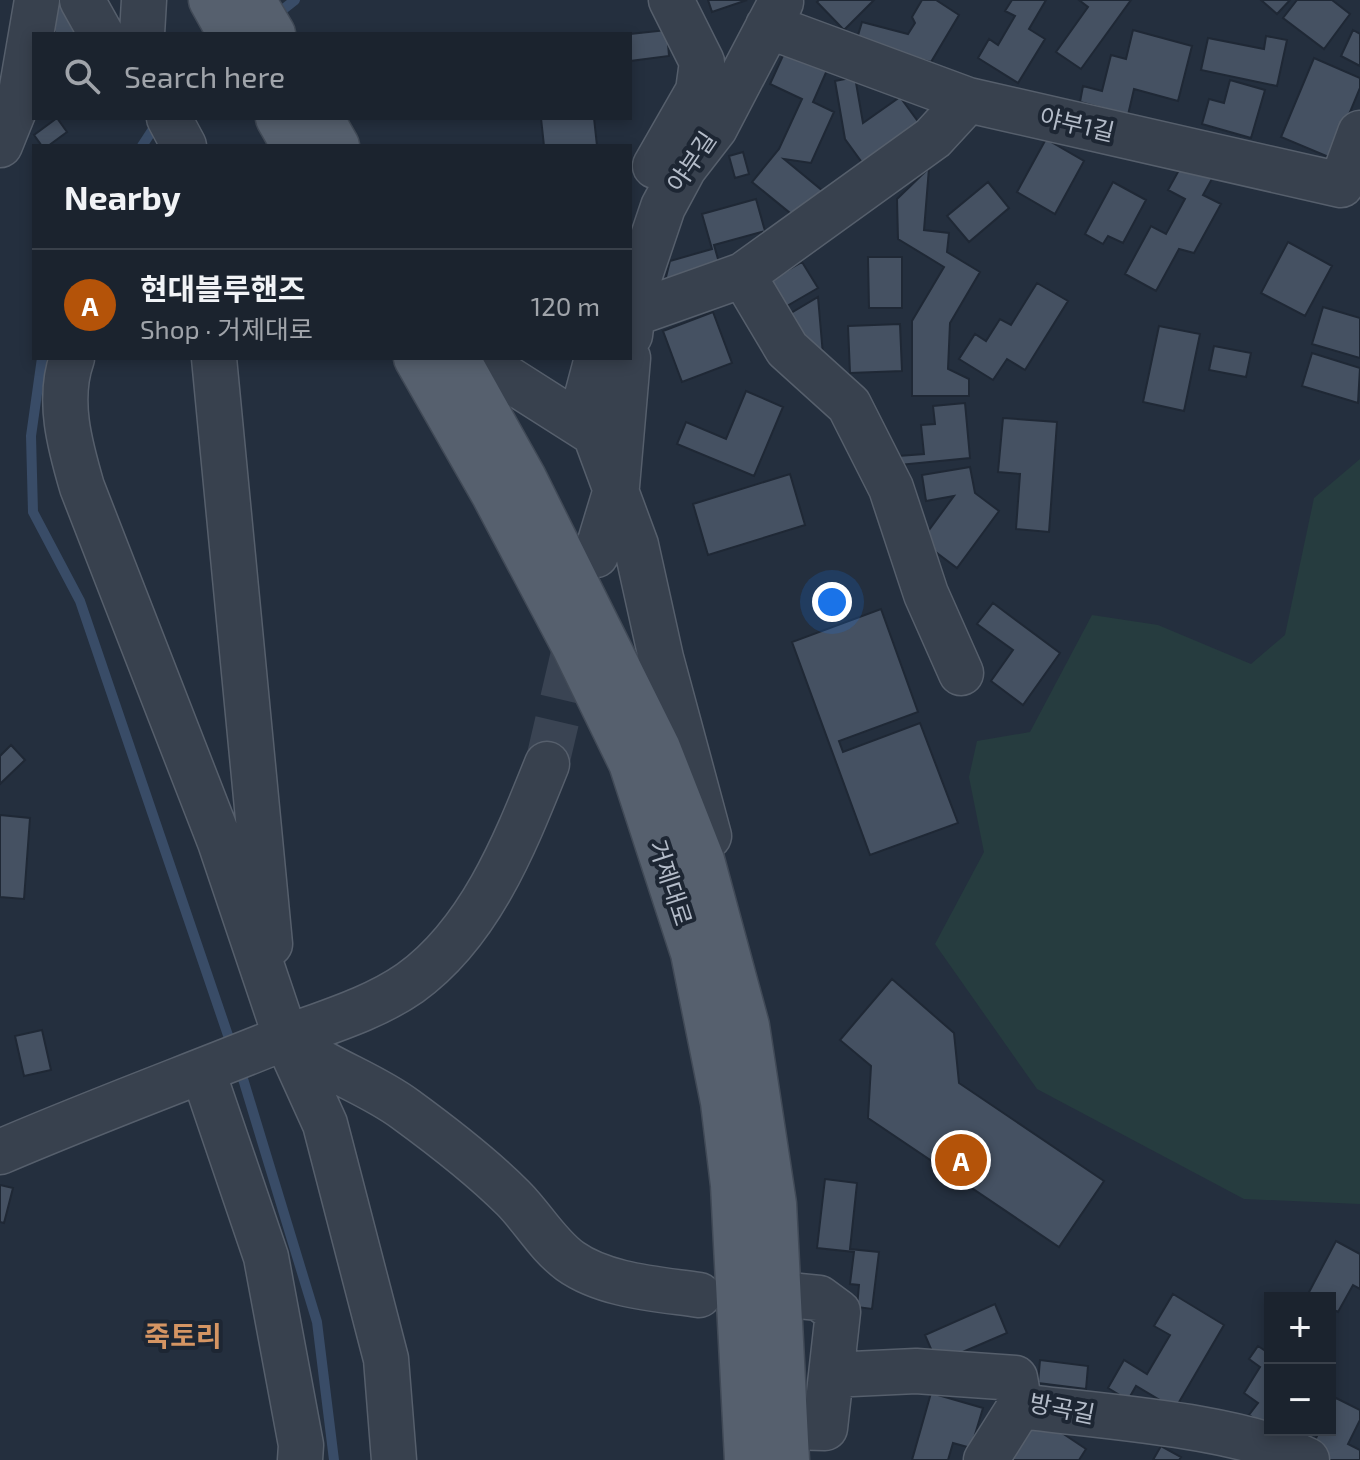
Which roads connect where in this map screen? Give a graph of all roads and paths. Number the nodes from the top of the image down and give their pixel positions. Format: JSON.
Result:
{"nodes":[{"id":1,"x":21,"y":0,"type":"edge"},
{"id":2,"x":37,"y":0,"type":"edge"},
{"id":3,"x":82,"y":0,"type":"edge"},
{"id":4,"x":144,"y":0,"type":"edge"},
{"id":5,"x":211,"y":0,"type":"edge"},
{"id":6,"x":253,"y":0,"type":"edge"},
{"id":7,"x":671,"y":0,"type":"edge"},
{"id":8,"x":776,"y":13,"type":"edge"},
{"id":9,"x":100,"y":32,"type":"edge"},
{"id":10,"x":142,"y":32,"type":"edge"},
{"id":11,"x":229,"y":32,"type":"edge"},
{"id":12,"x":272,"y":32,"type":"edge"},
{"id":13,"x":0,"y":97,"type":"edge"},
{"id":14,"x":968,"y":100,"type":"junction"},
{"id":15,"x":170,"y":120,"type":"edge"},
{"id":16,"x":207,"y":120,"type":"edge"},
{"id":17,"x":279,"y":120,"type":"edge"},
{"id":18,"x":322,"y":120,"type":"edge"},
{"id":19,"x":1360,"y":133,"type":"edge"},
{"id":20,"x":183,"y":144,"type":"edge"},
{"id":21,"x":196,"y":144,"type":"edge"},
{"id":22,"x":293,"y":144,"type":"edge"},
{"id":23,"x":336,"y":144,"type":"edge"},
{"id":24,"x":0,"y":145,"type":"edge"},
{"id":25,"x":632,"y":239,"type":"edge"},
{"id":26,"x":743,"y":275,"type":"junction"},
{"id":27,"x":632,"y":317,"type":"edge"},
{"id":28,"x":632,"y":324,"type":"edge"},
{"id":29,"x":71,"y":360,"type":"edge"},
{"id":30,"x":214,"y":360,"type":"edge"},
{"id":31,"x":417,"y":360,"type":"edge"},
{"id":32,"x":458,"y":360,"type":"edge"},
{"id":33,"x":486,"y":360,"type":"edge"},
{"id":34,"x":596,"y":360,"type":"edge"},
{"id":35,"x":628,"y":360,"type":"edge"},
{"id":36,"x":580,"y":422,"type":"junction"},
{"id":37,"x":617,"y":486,"type":"junction"},
{"id":38,"x":596,"y":555,"type":"dead end"},
{"id":39,"x":961,"y":673,"type":"dead end"},
{"id":40,"x":547,"y":764,"type":"tunnel mouth"},
{"id":41,"x":280,"y":1022,"type":"junction"},
{"id":42,"x":203,"y":1072,"type":"junction"},
{"id":43,"x":763,"y":1126,"type":"junction"},
{"id":44,"x":0,"y":1152,"type":"edge"},
{"id":45,"x":699,"y":1295,"type":"dead end"},
{"id":46,"x":799,"y":1296,"type":"dead end"},
{"id":47,"x":831,"y":1375,"type":"junction"},
{"id":48,"x":1020,"y":1406,"type":"junction"},
{"id":49,"x":805,"y":1444,"type":"edge"},
{"id":50,"x":300,"y":1460,"type":"edge"},
{"id":51,"x":394,"y":1460,"type":"edge"},
{"id":52,"x":747,"y":1460,"type":"edge"},
{"id":53,"x":986,"y":1460,"type":"edge"},
{"id":54,"x":1307,"y":1460,"type":"edge"}],
"edges":[{"from":1,"to":13,"type":"street"},
{"from":2,"to":24,"type":"street"},
{"from":3,"to":9,"type":"street"},
{"from":4,"to":10,"type":"street"},
{"from":5,"to":11,"type":"main road"},
{"from":6,"to":12,"type":"main road"},
{"from":7,"to":25,"type":"street"},
{"from":8,"to":14,"type":"street","name":"야부1길"},
{"from":8,"to":27,"type":"street","name":"야부길"},
{"from":14,"to":19,"type":"street","name":"야부1길"},
{"from":14,"to":26,"type":"street"},
{"from":15,"to":20,"type":"street"},
{"from":16,"to":21,"type":"street"},
{"from":17,"to":22,"type":"main road"},
{"from":18,"to":23,"type":"main road"},
{"from":26,"to":28,"type":"street"},
{"from":26,"to":39,"type":"street"},
{"from":29,"to":41,"type":"street"},
{"from":30,"to":41,"type":"street"},
{"from":31,"to":52,"type":"main road","name":"거제대로"},
{"from":32,"to":43,"type":"main road","name":"거제대로"},
{"from":33,"to":36,"type":"street"},
{"from":34,"to":36,"type":"street"},
{"from":35,"to":37,"type":"street"},
{"from":36,"to":37,"type":"street"},
{"from":37,"to":38,"type":"street"},
{"from":37,"to":43,"type":"street"},
{"from":40,"to":41,"type":"street"},
{"from":41,"to":42,"type":"street"},
{"from":41,"to":45,"type":"street"},
{"from":41,"to":51,"type":"street"},
{"from":42,"to":44,"type":"street"},
{"from":42,"to":50,"type":"street"},
{"from":43,"to":49,"type":"main road","name":"거제대로"},
{"from":46,"to":47,"type":"street"},
{"from":47,"to":48,"type":"street","name":"방곡길"},
{"from":47,"to":49,"type":"street"},
{"from":48,"to":53,"type":"street"},
{"from":48,"to":54,"type":"street","name":"방곡길"}]}
